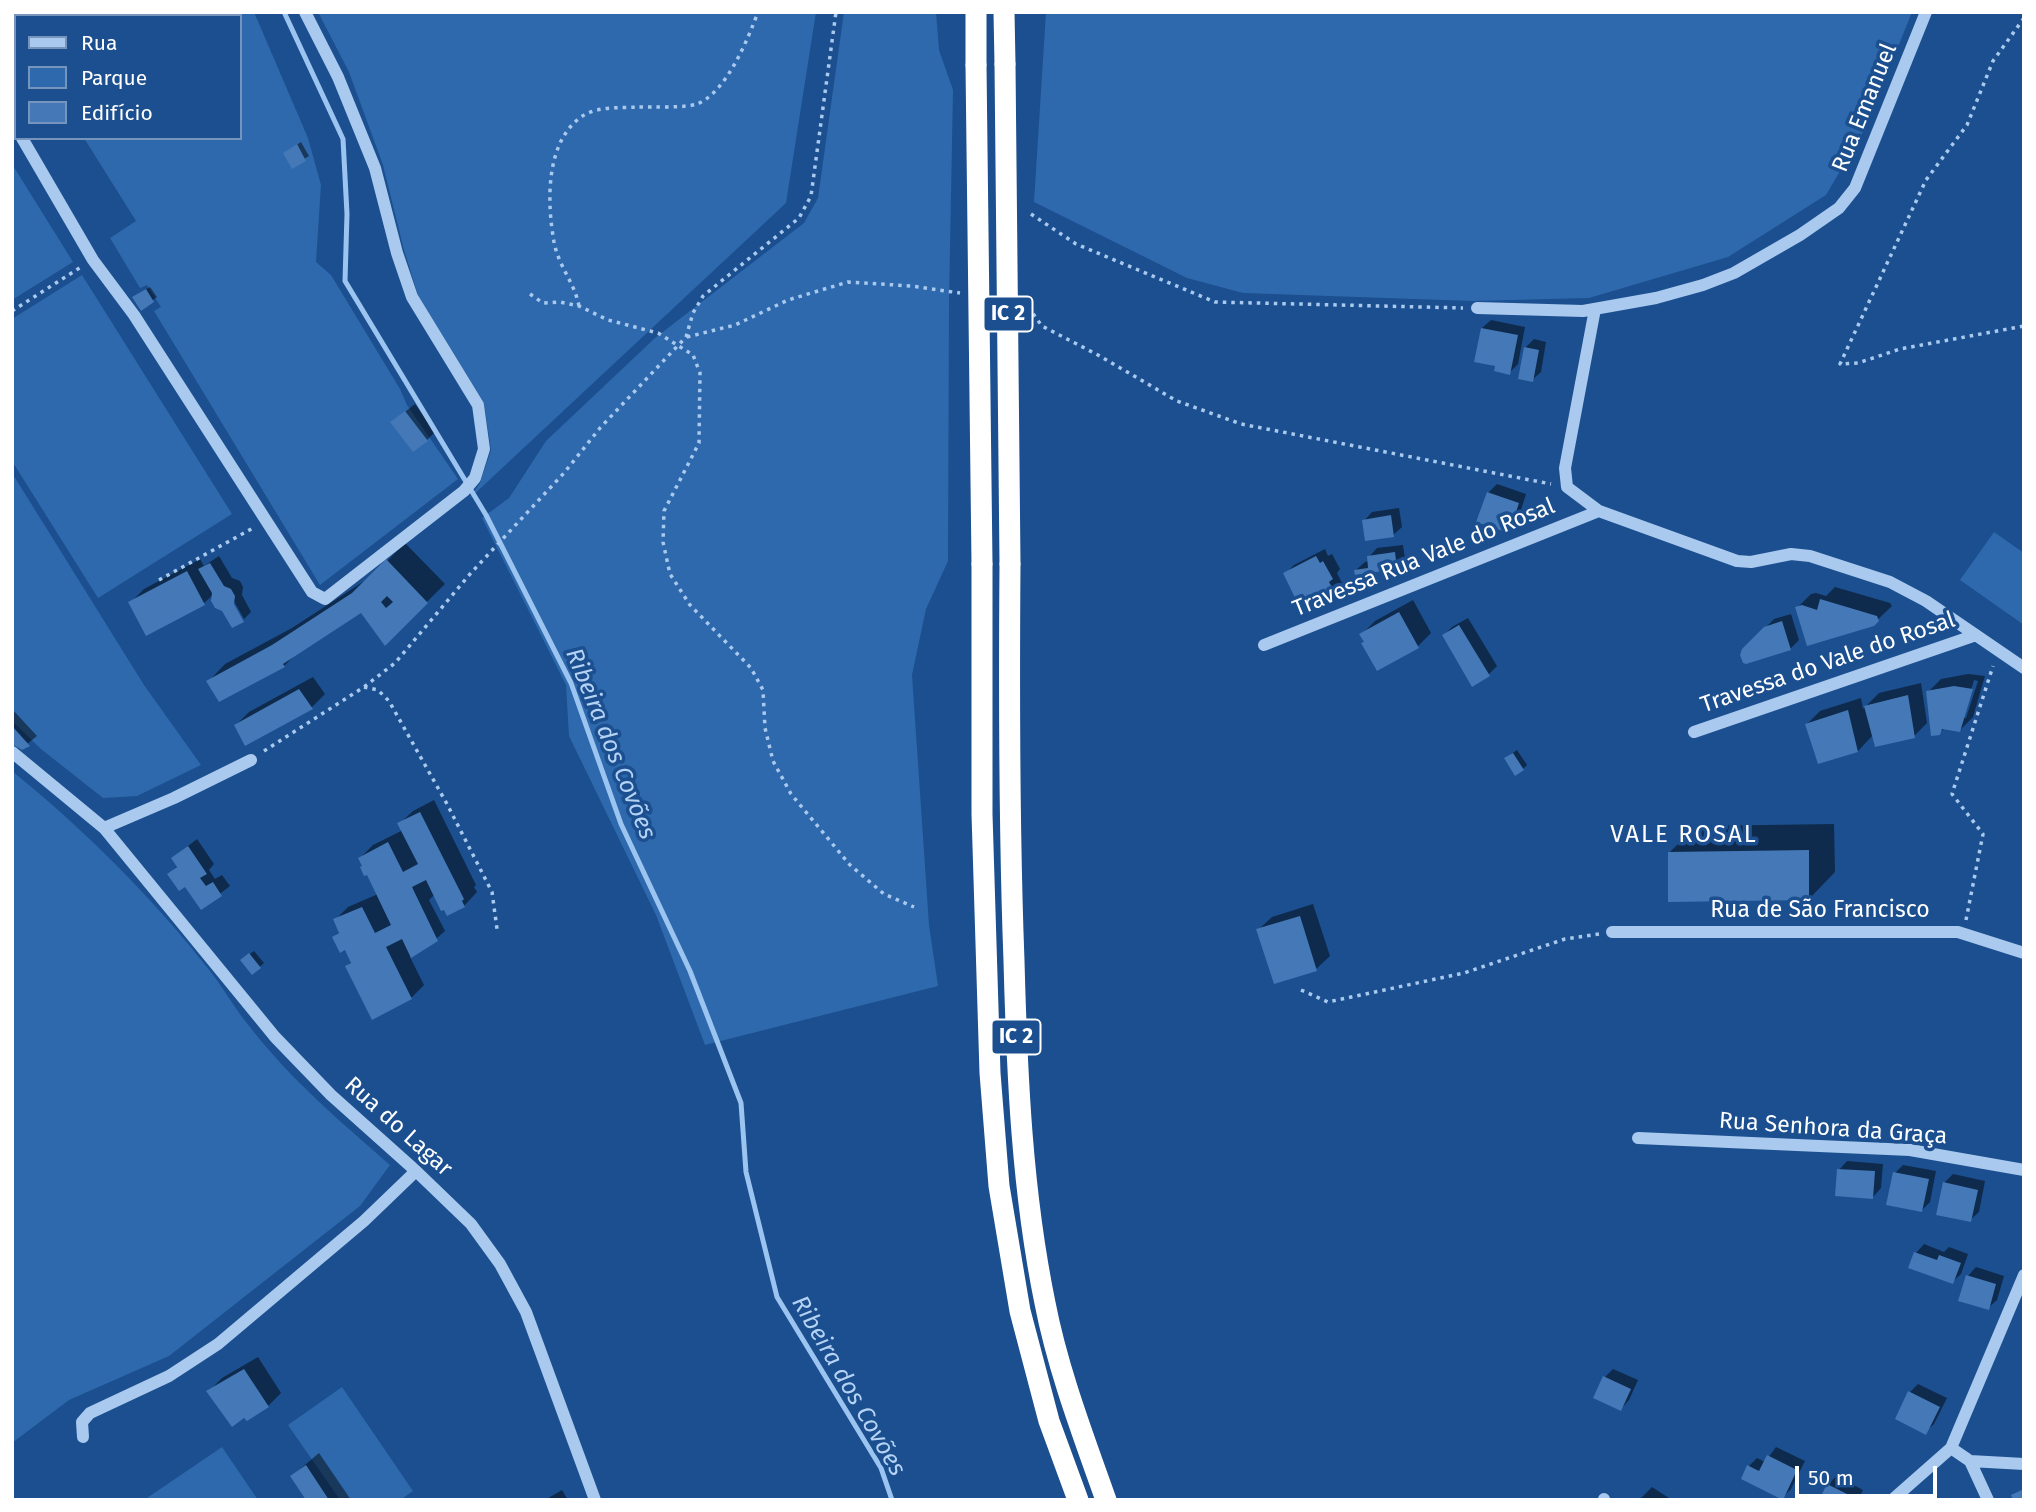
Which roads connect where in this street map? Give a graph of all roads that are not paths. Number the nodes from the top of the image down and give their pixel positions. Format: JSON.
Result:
{"nodes":[{"id":1,"x":305,"y":12,"type":"edge"},
{"id":2,"x":975,"y":12,"type":"edge"},
{"id":3,"x":1004,"y":12,"type":"edge"},
{"id":4,"x":1926,"y":12,"type":"edge"},
{"id":5,"x":23,"y":140,"type":"edge"},
{"id":6,"x":1477,"y":309,"type":"road end"},
{"id":7,"x":1595,"y":309,"type":"junction"},
{"id":8,"x":1600,"y":511,"type":"junction"},
{"id":9,"x":1976,"y":635,"type":"junction"},
{"id":10,"x":1264,"y":645,"type":"dead end"},
{"id":11,"x":2024,"y":668,"type":"edge"},
{"id":12,"x":1695,"y":732,"type":"dead end"},
{"id":13,"x":12,"y":752,"type":"edge"},
{"id":14,"x":251,"y":760,"type":"road end"},
{"id":15,"x":104,"y":828,"type":"junction"},
{"id":16,"x":1612,"y":932,"type":"road end"},
{"id":17,"x":2024,"y":953,"type":"edge"},
{"id":18,"x":1638,"y":1138,"type":"dead end"},
{"id":19,"x":2024,"y":1170,"type":"edge"},
{"id":20,"x":416,"y":1171,"type":"junction"},
{"id":21,"x":2024,"y":1275,"type":"edge"},
{"id":22,"x":83,"y":1437,"type":"dead end"},
{"id":23,"x":1951,"y":1447,"type":"junction"},
{"id":24,"x":1970,"y":1461,"type":"junction"},
{"id":25,"x":2024,"y":1464,"type":"edge"},
{"id":26,"x":595,"y":1500,"type":"edge"},
{"id":27,"x":1078,"y":1500,"type":"edge"},
{"id":28,"x":1106,"y":1500,"type":"edge"},
{"id":29,"x":1892,"y":1500,"type":"edge"},
{"id":30,"x":1988,"y":1500,"type":"edge"}],
"edges":[{"from":1,"to":5,"type":"street"},
{"from":2,"to":27,"type":"highway","number":"IC 2","bridge":true},
{"from":3,"to":28,"type":"highway","number":"IC 2","bridge":true},
{"from":4,"to":7,"type":"street","name":"Rua Emanuel"},
{"from":6,"to":7,"type":"street","name":"Rua Emanuel"},
{"from":7,"to":8,"type":"street"},
{"from":8,"to":9,"type":"street"},
{"from":8,"to":10,"type":"street","name":"Travessa Rua Vale do Rosal"},
{"from":9,"to":11,"type":"street"},
{"from":9,"to":12,"type":"street","name":"Travessa do Vale do Rosal"},
{"from":13,"to":15,"type":"street","name":"Rua do Lagar"},
{"from":14,"to":15,"type":"street"},
{"from":15,"to":20,"type":"street","name":"Rua do Lagar"},
{"from":16,"to":17,"type":"street","name":"Rua de São Francisco"},
{"from":18,"to":19,"type":"street","name":"Rua Senhora da Graça"},
{"from":20,"to":22,"type":"street"},
{"from":20,"to":26,"type":"street","name":"Rua do Lagar"},
{"from":21,"to":23,"type":"street"},
{"from":23,"to":24,"type":"street"},
{"from":23,"to":29,"type":"street"},
{"from":24,"to":25,"type":"street"},
{"from":24,"to":30,"type":"street"}]}
